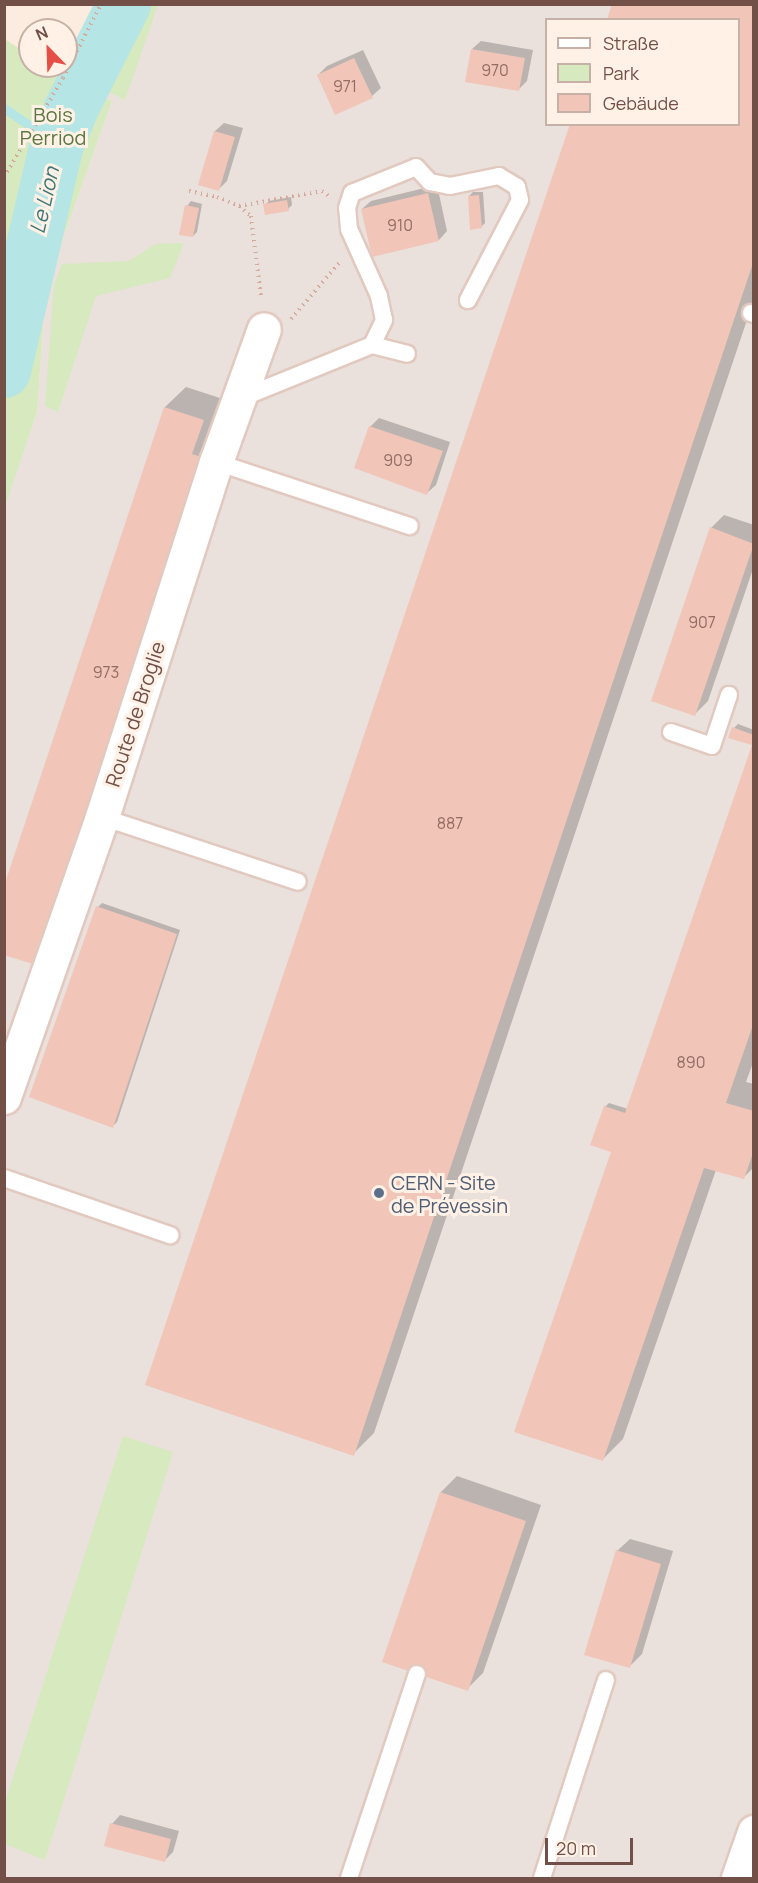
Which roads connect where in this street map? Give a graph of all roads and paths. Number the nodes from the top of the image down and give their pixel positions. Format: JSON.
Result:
{"nodes":[{"id":1,"x":101,"y":4,"type":"edge"},
{"id":2,"x":4,"y":177,"type":"edge"},
{"id":3,"x":189,"y":191,"type":"dead end"},
{"id":4,"x":239,"y":206,"type":"junction"},
{"id":5,"x":347,"y":208,"type":"junction"},
{"id":6,"x":355,"y":244,"type":"junction"},
{"id":7,"x":468,"y":300,"type":"dead end"},
{"id":8,"x":264,"y":329,"type":"junction"},
{"id":9,"x":372,"y":345,"type":"junction"},
{"id":10,"x":407,"y":354,"type":"dead end"},
{"id":11,"x":239,"y":399,"type":"junction"},
{"id":12,"x":216,"y":462,"type":"junction"},
{"id":13,"x":410,"y":526,"type":"dead end"},
{"id":14,"x":729,"y":695,"type":"dead end"},
{"id":15,"x":671,"y":732,"type":"dead end"},
{"id":16,"x":102,"y":817,"type":"junction"},
{"id":17,"x":298,"y":882,"type":"dead end"},
{"id":18,"x":4,"y":1097,"type":"edge"},
{"id":19,"x":4,"y":1178,"type":"edge"},
{"id":20,"x":170,"y":1235,"type":"dead end"},
{"id":21,"x":417,"y":1674,"type":"dead end"},
{"id":22,"x":606,"y":1680,"type":"dead end"},
{"id":23,"x":753,"y":1832,"type":"edge"},
{"id":24,"x":349,"y":1878,"type":"edge"},
{"id":25,"x":542,"y":1878,"type":"edge"},
{"id":26,"x":738,"y":1878,"type":"edge"}],
"edges":[{"from":1,"to":2,"type":"path"},
{"from":3,"to":4,"type":"path"},
{"from":4,"to":5,"type":"path"},
{"from":4,"to":8,"type":"path"},
{"from":5,"to":6,"type":"lane"},
{"from":5,"to":7,"type":"lane"},
{"from":6,"to":8,"type":"path"},
{"from":6,"to":9,"type":"lane"},
{"from":8,"to":11,"type":"street","name":"Route de Broglie"},
{"from":9,"to":10,"type":"lane"},
{"from":9,"to":11,"type":"lane"},
{"from":11,"to":12,"type":"street","name":"Route de Broglie"},
{"from":12,"to":13,"type":"lane"},
{"from":12,"to":16,"type":"street","name":"Route de Broglie"},
{"from":14,"to":15,"type":"lane"},
{"from":16,"to":17,"type":"lane"},
{"from":16,"to":18,"type":"street","name":"Route de Broglie"},
{"from":19,"to":20,"type":"lane"},
{"from":21,"to":24,"type":"lane"},
{"from":22,"to":25,"type":"lane"},
{"from":23,"to":26,"type":"street"}]}
